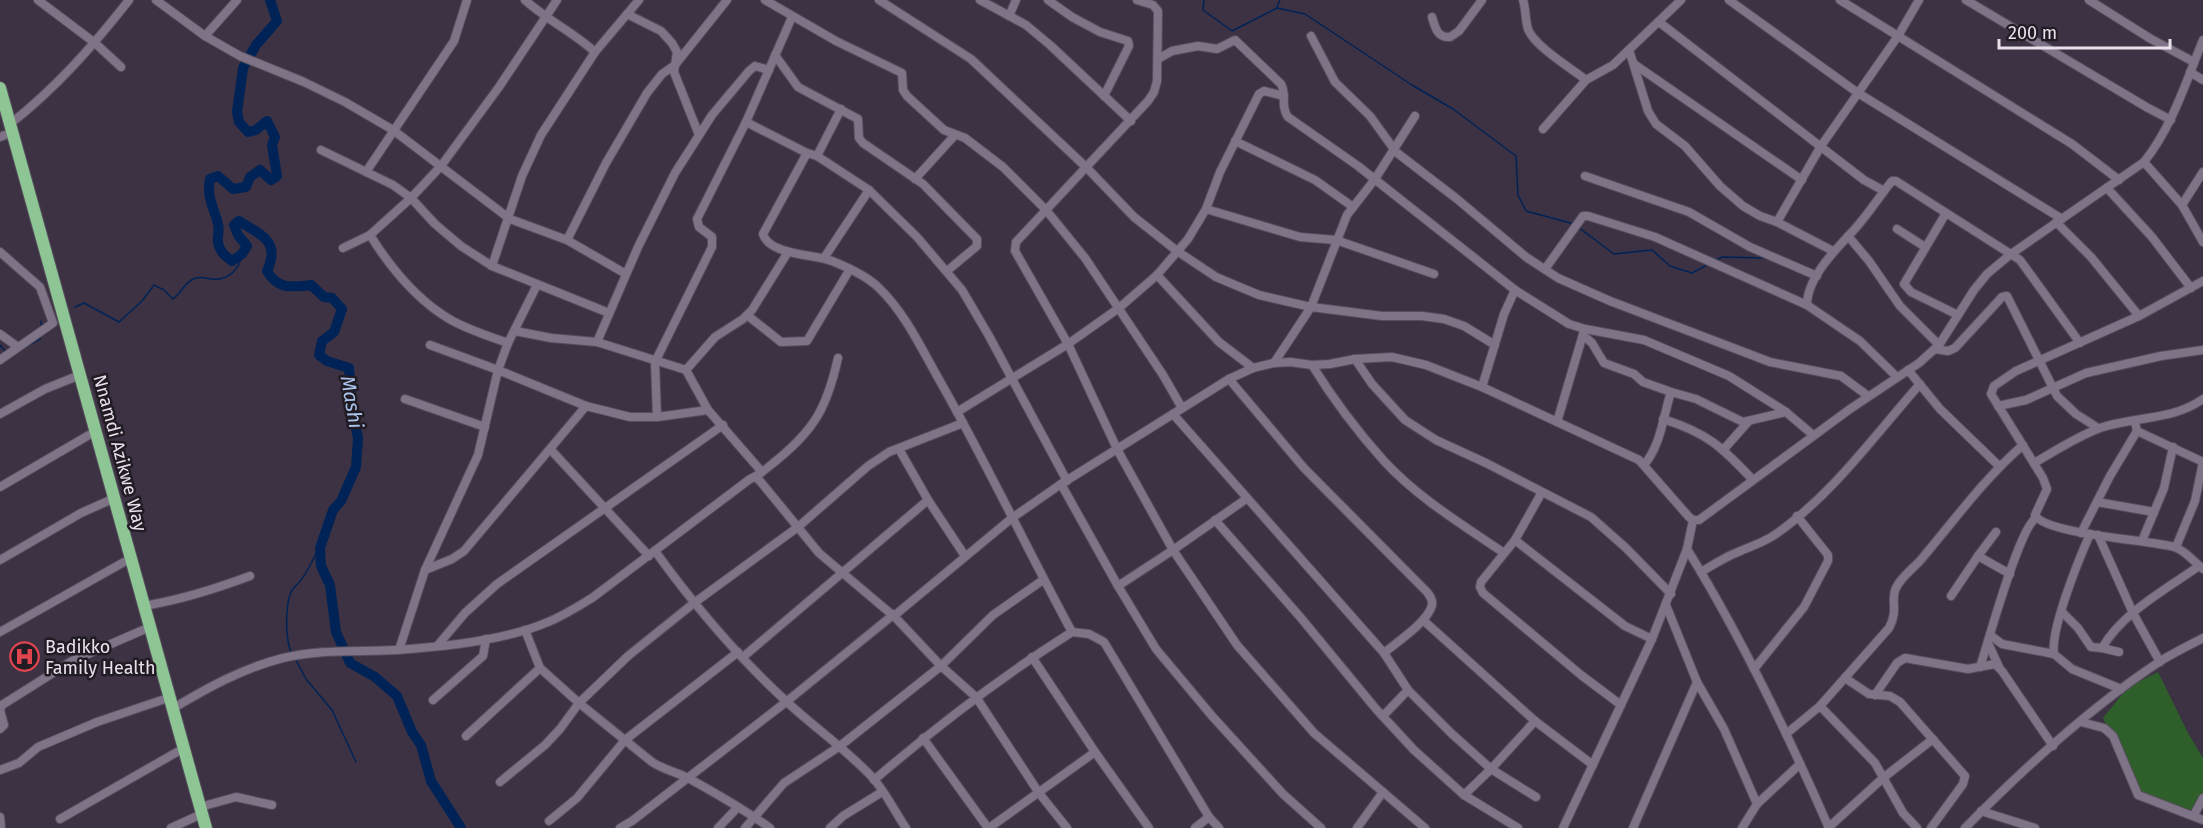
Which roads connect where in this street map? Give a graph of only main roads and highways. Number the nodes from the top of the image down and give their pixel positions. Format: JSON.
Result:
{"nodes":[{"id":1,"x":0,"y":88,"type":"edge"},
{"id":2,"x":4,"y":128,"type":"edge"},
{"id":3,"x":77,"y":376,"type":"junction"},
{"id":4,"x":167,"y":704,"type":"junction"},
{"id":5,"x":198,"y":817,"type":"edge"},
{"id":6,"x":206,"y":828,"type":"edge"}],
"edges":[{"from":1,"to":2,"type":"highway","name":"Nnamdi Azikwe Way"},
{"from":2,"to":3,"type":"highway","name":"Nnamdi Azikwe Way"},
{"from":3,"to":4,"type":"highway","name":"Nnamdi Azikwe Way"},
{"from":3,"to":4,"type":"highway","name":"Nnamdi Azikwe Way"},
{"from":4,"to":5,"type":"highway","name":"Nnamdi Azikwe Way"},
{"from":4,"to":5,"type":"highway","name":"Nnamdi Azikwe Way"},
{"from":5,"to":6,"type":"highway","name":"Nnamdi Azikwe Way"}]}
